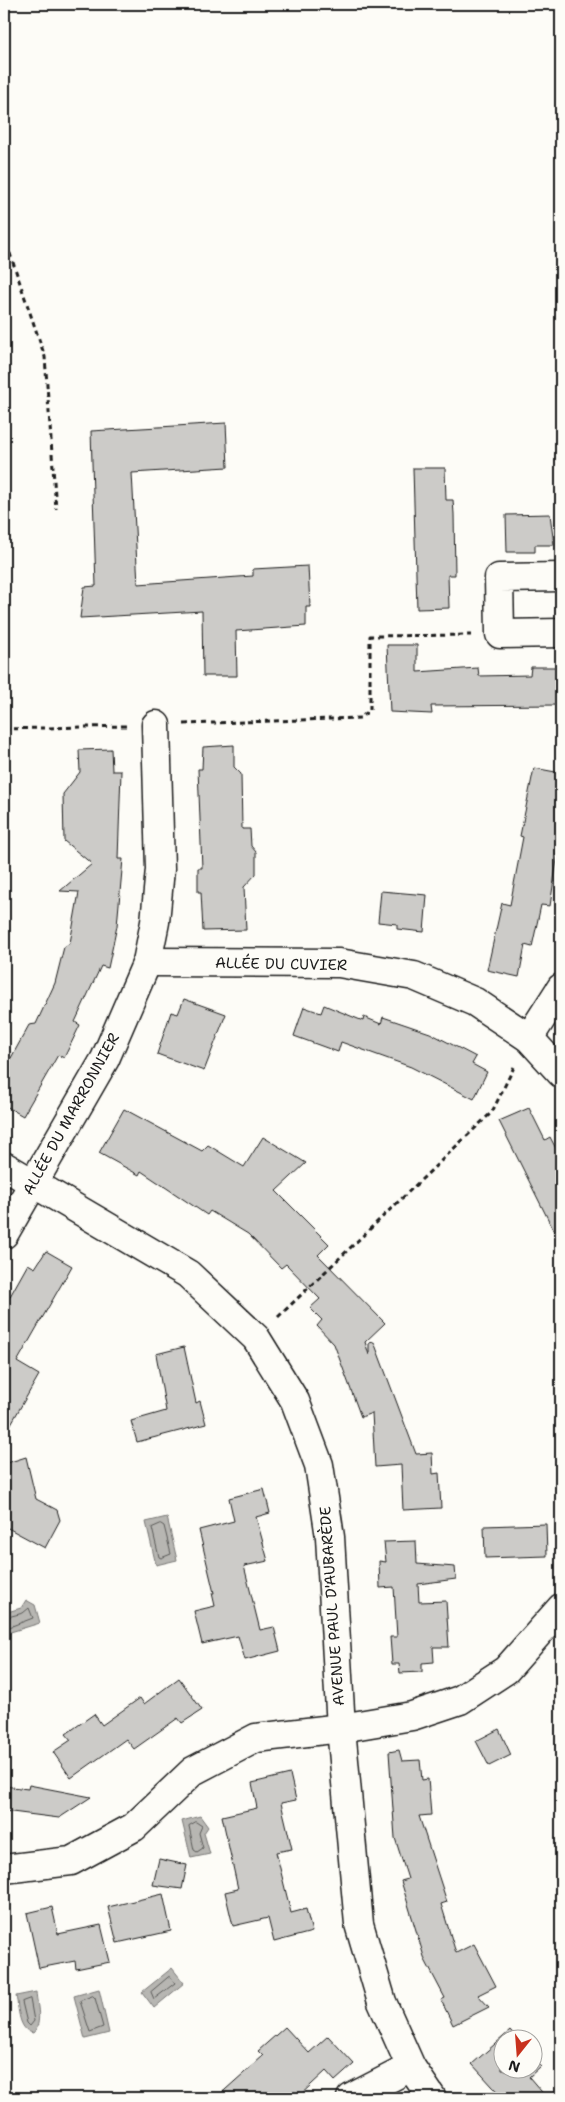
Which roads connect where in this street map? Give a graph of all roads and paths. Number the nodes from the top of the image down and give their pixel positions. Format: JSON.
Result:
{"nodes":[{"id":1,"x":4,"y":236,"type":"edge"},
{"id":2,"x":56,"y":509,"type":"dead end"},
{"id":3,"x":561,"y":577,"type":"edge"},
{"id":4,"x":561,"y":633,"type":"edge"},
{"id":5,"x":500,"y":634,"type":"junction"},
{"id":6,"x":156,"y":725,"type":"junction"},
{"id":7,"x":4,"y":729,"type":"edge"},
{"id":8,"x":147,"y":962,"type":"junction"},
{"id":9,"x":561,"y":988,"type":"edge"},
{"id":10,"x":529,"y":1038,"type":"junction"},
{"id":11,"x":561,"y":1073,"type":"edge"},
{"id":12,"x":4,"y":1166,"type":"edge"},
{"id":13,"x":32,"y":1184,"type":"junction"},
{"id":14,"x":4,"y":1234,"type":"edge"},
{"id":15,"x":256,"y":1338,"type":"junction"},
{"id":16,"x":561,"y":1608,"type":"edge"},
{"id":17,"x":341,"y":1728,"type":"junction"},
{"id":18,"x":4,"y":1869,"type":"edge"},
{"id":19,"x":411,"y":2067,"type":"junction"},
{"id":20,"x":351,"y":2098,"type":"edge"},
{"id":21,"x":432,"y":2098,"type":"edge"}],
"edges":[{"from":1,"to":2,"type":"path"},
{"from":3,"to":5,"type":"street"},
{"from":4,"to":5,"type":"street"},
{"from":5,"to":6,"type":"path"},
{"from":6,"to":7,"type":"path"},
{"from":6,"to":8,"type":"street","name":"ALLÉE DU MARRONNIER"},
{"from":8,"to":10,"type":"street","name":"ALLÉE DU CUVIER"},
{"from":8,"to":13,"type":"street","name":"ALLÉE DU MARRONNIER"},
{"from":9,"to":10,"type":"street"},
{"from":10,"to":11,"type":"street","name":"ALLÉE DU CUVIER"},
{"from":10,"to":15,"type":"path"},
{"from":12,"to":13,"type":"street","name":"AVENUE PAUL D'AUBARÈDE"},
{"from":13,"to":14,"type":"street","name":"ALLÉE DU MARRONNIER"},
{"from":13,"to":15,"type":"street","name":"AVENUE PAUL D'AUBARÈDE"},
{"from":15,"to":17,"type":"street","name":"AVENUE PAUL D'AUBARÈDE"},
{"from":16,"to":17,"type":"street"},
{"from":17,"to":18,"type":"street"},
{"from":17,"to":19,"type":"street","name":"AVENUE PAUL D'AUBARÈDE"},
{"from":19,"to":20,"type":"street"},
{"from":19,"to":21,"type":"street","name":"AVENUE PAUL D'AUBARÈDE"}]}
